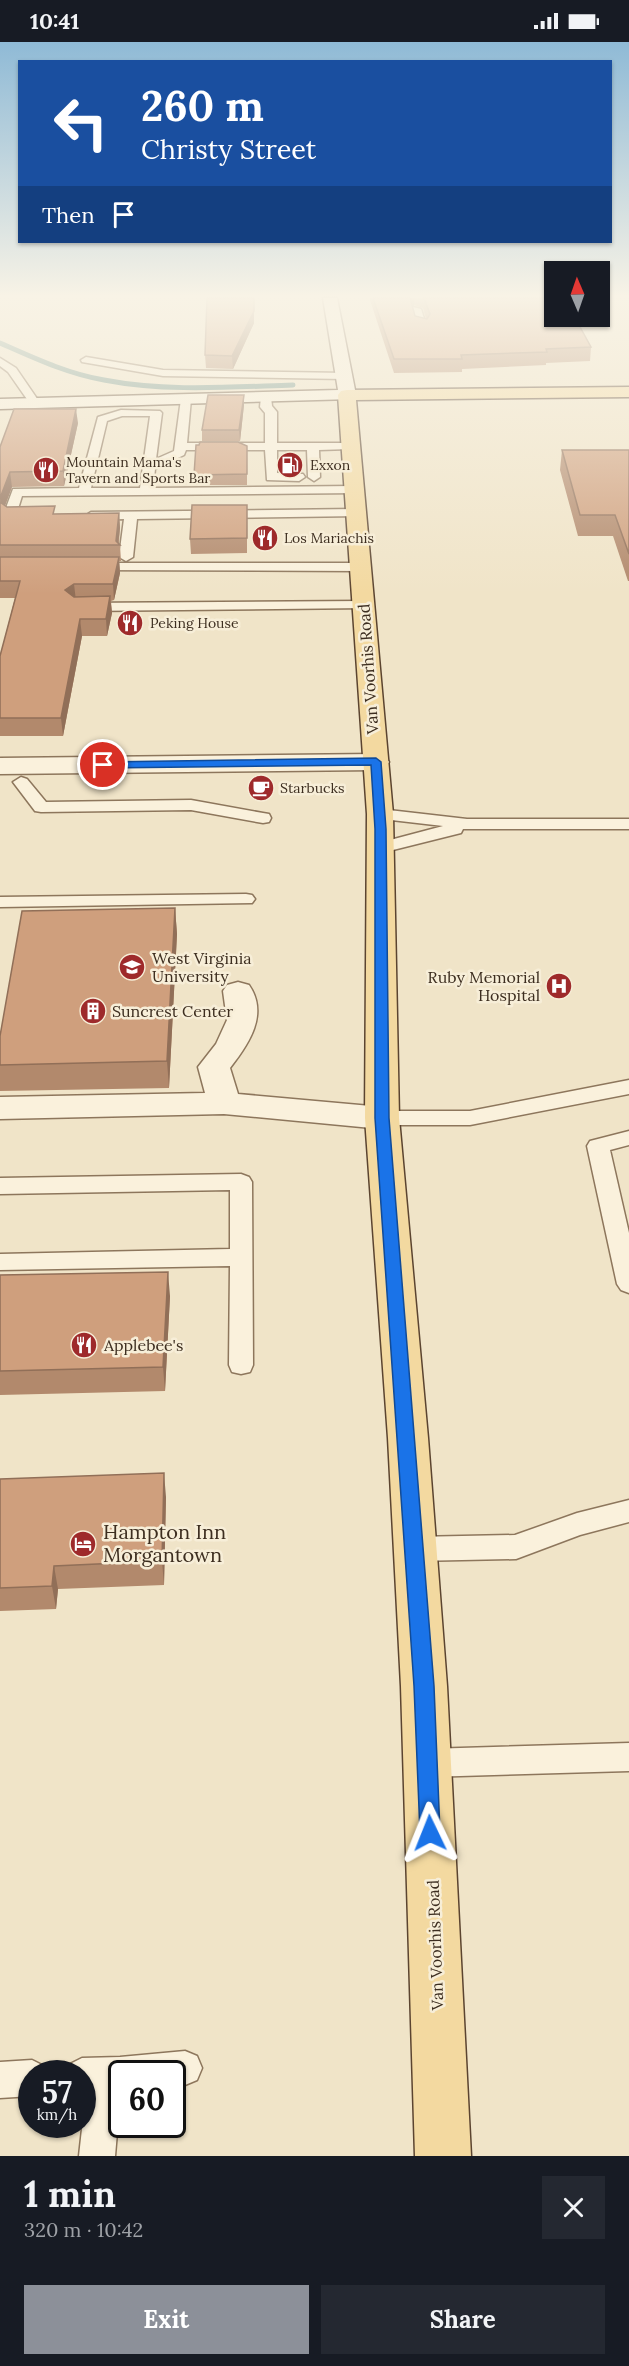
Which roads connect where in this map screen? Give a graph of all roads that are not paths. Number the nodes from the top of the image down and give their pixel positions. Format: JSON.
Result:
{"nodes":[{"id":1,"x":31,"y":397,"type":"edge"},
{"id":2,"x":328,"y":397,"type":"edge"},
{"id":3,"x":347,"y":397,"type":"edge"},
{"id":4,"x":489,"y":397,"type":"edge"},
{"id":5,"x":186,"y":399,"type":"junction"},
{"id":6,"x":266,"y":402,"type":"junction"},
{"id":7,"x":35,"y":403,"type":"junction"},
{"id":8,"x":0,"y":404,"type":"edge"},
{"id":9,"x":388,"y":412,"type":"dead end"},
{"id":10,"x":370,"y":421,"type":"dead end"},
{"id":11,"x":350,"y":438,"type":"junction"},
{"id":12,"x":313,"y":446,"type":"junction"},
{"id":13,"x":272,"y":449,"type":"junction"},
{"id":14,"x":180,"y":450,"type":"junction"},
{"id":15,"x":149,"y":467,"type":"junction"},
{"id":16,"x":350,"y":481,"type":"junction"},
{"id":17,"x":0,"y":489,"type":"edge"},
{"id":18,"x":146,"y":491,"type":"junction"},
{"id":19,"x":17,"y":492,"type":"junction"},
{"id":20,"x":84,"y":492,"type":"junction"},
{"id":21,"x":356,"y":513,"type":"junction"},
{"id":22,"x":131,"y":515,"type":"junction"},
{"id":23,"x":42,"y":516,"type":"edge"},
{"id":24,"x":76,"y":516,"type":"edge"},
{"id":25,"x":4,"y":517,"type":"edge"},
{"id":26,"x":126,"y":557,"type":"junction"},
{"id":27,"x":360,"y":561,"type":"junction"},
{"id":28,"x":363,"y":605,"type":"junction"},
{"id":29,"x":76,"y":607,"type":"edge"},
{"id":30,"x":376,"y":762,"type":"junction"},
{"id":31,"x":0,"y":766,"type":"edge"},
{"id":32,"x":21,"y":782,"type":"dead end"},
{"id":33,"x":380,"y":814,"type":"junction"},
{"id":34,"x":263,"y":818,"type":"dead end"},
{"id":35,"x":467,"y":824,"type":"junction"},
{"id":36,"x":629,"y":824,"type":"edge"},
{"id":37,"x":381,"y":848,"type":"junction"},
{"id":38,"x":246,"y":899,"type":"dead end"},
{"id":39,"x":0,"y":902,"type":"edge"},
{"id":40,"x":238,"y":991,"type":"dead end"},
{"id":41,"x":629,"y":1087,"type":"edge"},
{"id":42,"x":224,"y":1103,"type":"junction"},
{"id":43,"x":0,"y":1108,"type":"edge"},
{"id":44,"x":382,"y":1118,"type":"junction"},
{"id":45,"x":629,"y":1138,"type":"edge"},
{"id":46,"x":0,"y":1186,"type":"edge"},
{"id":47,"x":242,"y":1257,"type":"junction"},
{"id":48,"x":0,"y":1262,"type":"edge"},
{"id":49,"x":629,"y":1284,"type":"edge"},
{"id":50,"x":241,"y":1365,"type":"dead end"},
{"id":51,"x":629,"y":1511,"type":"edge"},
{"id":52,"x":414,"y":1548,"type":"junction"},
{"id":53,"x":629,"y":1757,"type":"edge"},
{"id":54,"x":427,"y":1763,"type":"junction"},
{"id":55,"x":18,"y":2079,"type":"edge"},
{"id":56,"x":0,"y":2080,"type":"edge"},
{"id":57,"x":108,"y":2081,"type":"edge"},
{"id":58,"x":97,"y":2156,"type":"edge"},
{"id":59,"x":443,"y":2156,"type":"edge"}],
"edges":[{"from":1,"to":7,"type":"lane"},
{"from":2,"to":6,"type":"street"},
{"from":3,"to":11,"type":"main road","name":"Van Voorhis Road"},
{"from":4,"to":9,"type":"main road"},
{"from":5,"to":6,"type":"street"},
{"from":5,"to":7,"type":"street"},
{"from":5,"to":14,"type":"lane"},
{"from":6,"to":13,"type":"lane"},
{"from":7,"to":8,"type":"street"},
{"from":10,"to":11,"type":"main road"},
{"from":11,"to":12,"type":"lane"},
{"from":11,"to":16,"type":"main road","name":"Van Voorhis Road"},
{"from":12,"to":13,"type":"lane"},
{"from":12,"to":13,"type":"lane"},
{"from":13,"to":14,"type":"lane"},
{"from":14,"to":15,"type":"lane"},
{"from":15,"to":18,"type":"lane"},
{"from":15,"to":20,"type":"lane"},
{"from":16,"to":18,"type":"lane"},
{"from":16,"to":21,"type":"main road","name":"Van Voorhis Road"},
{"from":17,"to":19,"type":"lane"},
{"from":18,"to":20,"type":"lane"},
{"from":19,"to":20,"type":"lane"},
{"from":19,"to":25,"type":"lane"},
{"from":21,"to":22,"type":"lane"},
{"from":21,"to":27,"type":"main road","name":"Van Voorhis Road"},
{"from":22,"to":24,"type":"lane"},
{"from":22,"to":26,"type":"lane"},
{"from":23,"to":25,"type":"lane"},
{"from":26,"to":27,"type":"lane"},
{"from":26,"to":27,"type":"lane"},
{"from":27,"to":28,"type":"main road","name":"Van Voorhis Road"},
{"from":28,"to":29,"type":"lane"},
{"from":28,"to":30,"type":"main road","name":"Van Voorhis Road"},
{"from":30,"to":31,"type":"street"},
{"from":30,"to":33,"type":"main road","name":"Van Voorhis Road"},
{"from":32,"to":34,"type":"lane"},
{"from":33,"to":35,"type":"lane"},
{"from":33,"to":37,"type":"main road","name":"Van Voorhis Road"},
{"from":35,"to":36,"type":"lane"},
{"from":35,"to":37,"type":"lane"},
{"from":37,"to":44,"type":"main road","name":"Van Voorhis Road"},
{"from":38,"to":39,"type":"lane"},
{"from":40,"to":42,"type":"street"},
{"from":41,"to":44,"type":"lane"},
{"from":42,"to":43,"type":"street"},
{"from":42,"to":44,"type":"street"},
{"from":44,"to":52,"type":"main road","name":"Van Voorhis Road"},
{"from":45,"to":49,"type":"lane"},
{"from":46,"to":47,"type":"lane"},
{"from":47,"to":48,"type":"lane"},
{"from":47,"to":50,"type":"lane"},
{"from":51,"to":52,"type":"lane"},
{"from":52,"to":54,"type":"main road","name":"Van Voorhis Road"},
{"from":53,"to":54,"type":"lane"},
{"from":54,"to":59,"type":"main road","name":"Van Voorhis Road"},
{"from":55,"to":56,"type":"lane"},
{"from":57,"to":58,"type":"lane"}]}
